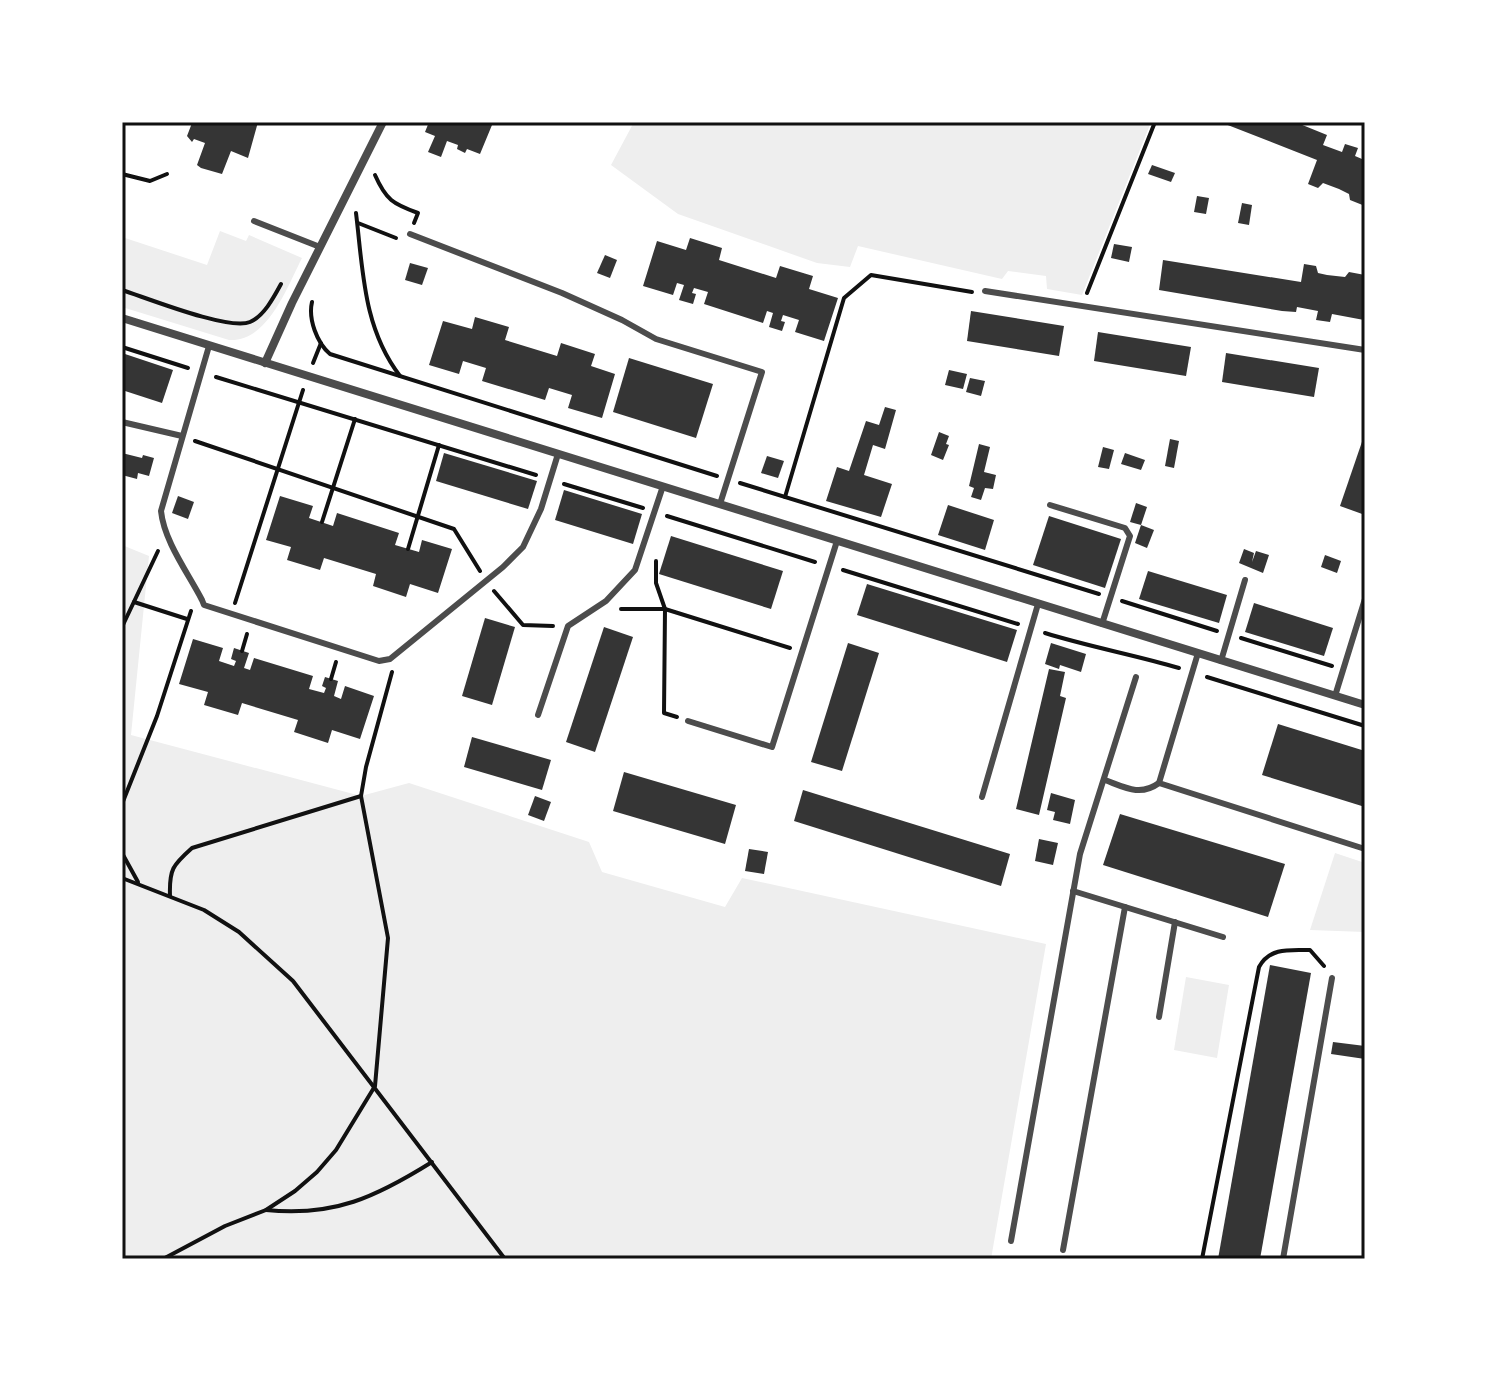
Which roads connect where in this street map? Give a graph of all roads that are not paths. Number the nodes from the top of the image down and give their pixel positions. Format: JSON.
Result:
{"nodes":[{"id":1,"x":383,"y":122,"type":"edge"},
{"id":2,"x":254,"y":221,"type":"dead end"},
{"id":3,"x":410,"y":234,"type":"dead end"},
{"id":4,"x":320,"y":247,"type":"junction"},
{"id":5,"x":985,"y":291,"type":"road end"},
{"id":6,"x":122,"y":318,"type":"edge"},
{"id":7,"x":209,"y":346,"type":"junction"},
{"id":8,"x":1365,"y":350,"type":"edge"},
{"id":9,"x":265,"y":363,"type":"junction"},
{"id":10,"x":122,"y":422,"type":"edge"},
{"id":11,"x":182,"y":436,"type":"junction"},
{"id":12,"x":558,"y":454,"type":"junction"},
{"id":13,"x":663,"y":486,"type":"junction"},
{"id":14,"x":720,"y":504,"type":"junction"},
{"id":15,"x":1050,"y":505,"type":"dead end"},
{"id":16,"x":837,"y":541,"type":"junction"},
{"id":17,"x":1245,"y":580,"type":"dead end"},
{"id":18,"x":1365,"y":599,"type":"edge"},
{"id":19,"x":1038,"y":604,"type":"junction"},
{"id":20,"x":1102,"y":624,"type":"junction"},
{"id":21,"x":1198,"y":653,"type":"junction"},
{"id":22,"x":1221,"y":661,"type":"junction"},
{"id":23,"x":1136,"y":677,"type":"dead end"},
{"id":24,"x":1335,"y":696,"type":"junction"},
{"id":25,"x":1365,"y":705,"type":"edge"},
{"id":26,"x":538,"y":715,"type":"dead end"},
{"id":27,"x":688,"y":721,"type":"road end"},
{"id":28,"x":1105,"y":780,"type":"junction"},
{"id":29,"x":1159,"y":783,"type":"junction"},
{"id":30,"x":982,"y":797,"type":"dead end"},
{"id":31,"x":1365,"y":849,"type":"edge"},
{"id":32,"x":1073,"y":891,"type":"junction"},
{"id":33,"x":1125,"y":907,"type":"junction"},
{"id":34,"x":1175,"y":922,"type":"junction"},
{"id":35,"x":1223,"y":937,"type":"dead end"},
{"id":36,"x":1332,"y":978,"type":"road end"},
{"id":37,"x":1159,"y":1017,"type":"dead end"},
{"id":38,"x":1011,"y":1241,"type":"dead end"},
{"id":39,"x":1063,"y":1250,"type":"dead end"},
{"id":40,"x":1283,"y":1259,"type":"edge"}],
"edges":[{"from":1,"to":4,"type":"street"},
{"from":2,"to":4,"type":"lane"},
{"from":3,"to":14,"type":"lane"},
{"from":4,"to":9,"type":"street"},
{"from":5,"to":8,"type":"lane"},
{"from":6,"to":7,"type":"street"},
{"from":7,"to":9,"type":"street"},
{"from":7,"to":11,"type":"lane"},
{"from":9,"to":12,"type":"street"},
{"from":10,"to":11,"type":"lane"},
{"from":11,"to":12,"type":"lane"},
{"from":12,"to":13,"type":"street"},
{"from":13,"to":14,"type":"street"},
{"from":13,"to":26,"type":"lane"},
{"from":14,"to":16,"type":"street"},
{"from":15,"to":20,"type":"lane"},
{"from":16,"to":19,"type":"street"},
{"from":16,"to":27,"type":"lane"},
{"from":17,"to":22,"type":"lane"},
{"from":18,"to":24,"type":"lane"},
{"from":19,"to":20,"type":"street"},
{"from":19,"to":30,"type":"lane"},
{"from":20,"to":21,"type":"street"},
{"from":21,"to":22,"type":"street"},
{"from":21,"to":29,"type":"lane"},
{"from":22,"to":24,"type":"street"},
{"from":23,"to":28,"type":"lane"},
{"from":24,"to":25,"type":"street"},
{"from":28,"to":29,"type":"lane"},
{"from":28,"to":32,"type":"lane"},
{"from":29,"to":31,"type":"lane"},
{"from":32,"to":33,"type":"lane"},
{"from":32,"to":38,"type":"lane"},
{"from":33,"to":34,"type":"lane"},
{"from":33,"to":39,"type":"lane"},
{"from":34,"to":35,"type":"lane"},
{"from":34,"to":37,"type":"lane"},
{"from":36,"to":40,"type":"lane"}]}
